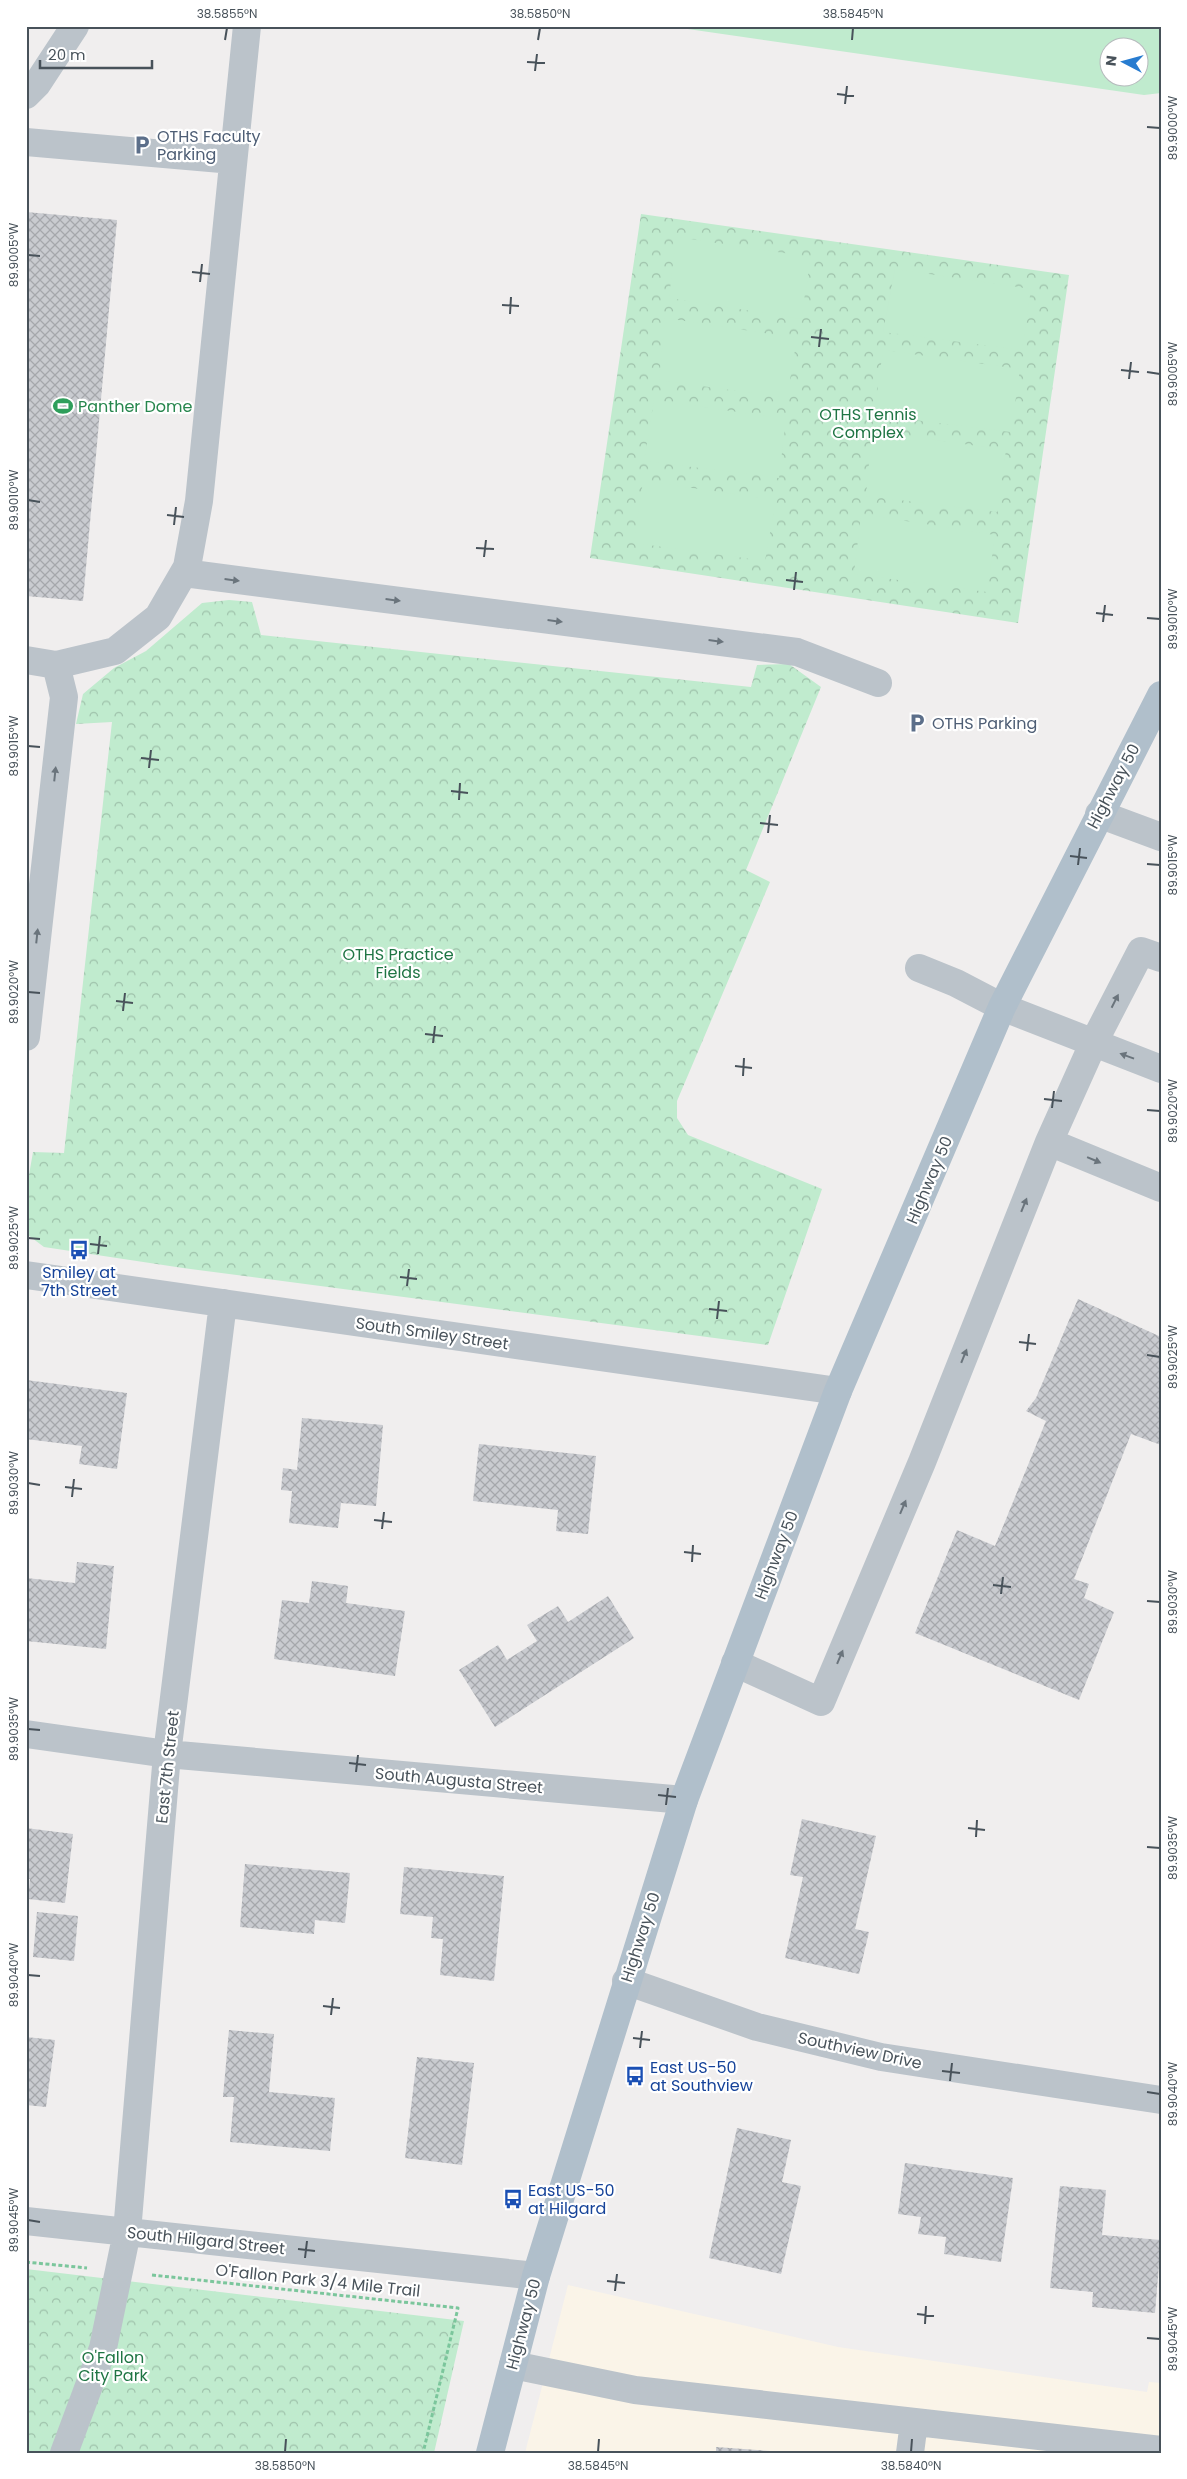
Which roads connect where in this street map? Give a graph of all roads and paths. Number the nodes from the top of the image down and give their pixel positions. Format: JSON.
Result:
{"nodes":[{"id":1,"x":75,"y":26,"type":"edge"},
{"id":2,"x":247,"y":26,"type":"edge"},
{"id":3,"x":26,"y":95,"type":"edge"},
{"id":4,"x":26,"y":142,"type":"edge"},
{"id":5,"x":234,"y":160,"type":"junction"},
{"id":6,"x":184,"y":573,"type":"junction"},
{"id":7,"x":26,"y":660,"type":"edge"},
{"id":8,"x":56,"y":665,"type":"junction"},
{"id":9,"x":878,"y":683,"type":"dead end"},
{"id":10,"x":1161,"y":695,"type":"edge"},
{"id":11,"x":1099,"y":814,"type":"junction"},
{"id":12,"x":1161,"y":837,"type":"edge"},
{"id":13,"x":1161,"y":958,"type":"edge"},
{"id":14,"x":919,"y":968,"type":"dead end"},
{"id":15,"x":1002,"y":1007,"type":"junction"},
{"id":16,"x":26,"y":1037,"type":"edge"},
{"id":17,"x":1093,"y":1044,"type":"junction"},
{"id":18,"x":1161,"y":1069,"type":"edge"},
{"id":19,"x":1049,"y":1142,"type":"junction"},
{"id":20,"x":1161,"y":1188,"type":"edge"},
{"id":21,"x":26,"y":1275,"type":"edge"},
{"id":22,"x":223,"y":1303,"type":"junction"},
{"id":23,"x":838,"y":1391,"type":"junction"},
{"id":24,"x":735,"y":1663,"type":"junction"},
{"id":25,"x":26,"y":1734,"type":"edge"},
{"id":26,"x":167,"y":1754,"type":"junction"},
{"id":27,"x":684,"y":1800,"type":"junction"},
{"id":28,"x":626,"y":1981,"type":"junction"},
{"id":29,"x":1161,"y":2100,"type":"edge"},
{"id":30,"x":26,"y":2221,"type":"edge"},
{"id":31,"x":126,"y":2232,"type":"junction"},
{"id":32,"x":26,"y":2262,"type":"edge"},
{"id":33,"x":119,"y":2272,"type":"junction"},
{"id":34,"x":536,"y":2276,"type":"junction"},
{"id":35,"x":513,"y":2365,"type":"junction"},
{"id":36,"x":914,"y":2422,"type":"junction"},
{"id":37,"x":1161,"y":2450,"type":"edge"},
{"id":38,"x":64,"y":2453,"type":"edge"},
{"id":39,"x":423,"y":2453,"type":"edge"},
{"id":40,"x":490,"y":2453,"type":"edge"},
{"id":41,"x":910,"y":2453,"type":"edge"}],
"edges":[{"from":1,"to":3,"type":"street"},
{"from":2,"to":5,"type":"street"},
{"from":4,"to":5,"type":"street"},
{"from":5,"to":6,"type":"street"},
{"from":6,"to":8,"type":"street"},
{"from":6,"to":9,"type":"street","one_way":true},
{"from":7,"to":8,"type":"street"},
{"from":16,"to":8,"type":"street","one_way":true},
{"from":10,"to":11,"type":"main road","name":"Highway 50"},
{"from":11,"to":12,"type":"street"},
{"from":11,"to":15,"type":"main road","name":"Highway 50"},
{"from":17,"to":13,"type":"street","one_way":true},
{"from":14,"to":15,"type":"street"},
{"from":15,"to":17,"type":"street"},
{"from":15,"to":23,"type":"main road","name":"Highway 50"},
{"from":18,"to":17,"type":"street","one_way":true},
{"from":17,"to":19,"type":"street"},
{"from":19,"to":20,"type":"street","one_way":true},
{"from":24,"to":19,"type":"street","one_way":true},
{"from":21,"to":22,"type":"street","name":"South Smiley Street"},
{"from":22,"to":23,"type":"street","name":"South Smiley Street"},
{"from":22,"to":26,"type":"street","name":"East 7th Street"},
{"from":23,"to":24,"type":"main road","name":"Highway 50"},
{"from":24,"to":27,"type":"main road","name":"Highway 50"},
{"from":25,"to":26,"type":"street","name":"South Augusta Street"},
{"from":26,"to":27,"type":"street","name":"South Augusta Street"},
{"from":26,"to":31,"type":"street","name":"East 7th Street"},
{"from":27,"to":28,"type":"main road","name":"Highway 50"},
{"from":28,"to":29,"type":"street","name":"Southview Drive"},
{"from":28,"to":34,"type":"main road","name":"Highway 50"},
{"from":30,"to":31,"type":"street","name":"South Hilgard Street"},
{"from":31,"to":33,"type":"street","name":"East 7th Street"},
{"from":31,"to":34,"type":"street","name":"South Hilgard Street"},
{"from":32,"to":33,"type":"path","name":"O'Fallon Park 3/4 Mile Trail"},
{"from":33,"to":38,"type":"street","name":"East 7th Street"},
{"from":33,"to":39,"type":"path","name":"O'Fallon Park 3/4 Mile Trail"},
{"from":34,"to":35,"type":"main road","name":"Highway 50"},
{"from":35,"to":36,"type":"street"},
{"from":35,"to":40,"type":"main road","name":"Highway 50"},
{"from":36,"to":37,"type":"street"},
{"from":36,"to":41,"type":"street"}]}
